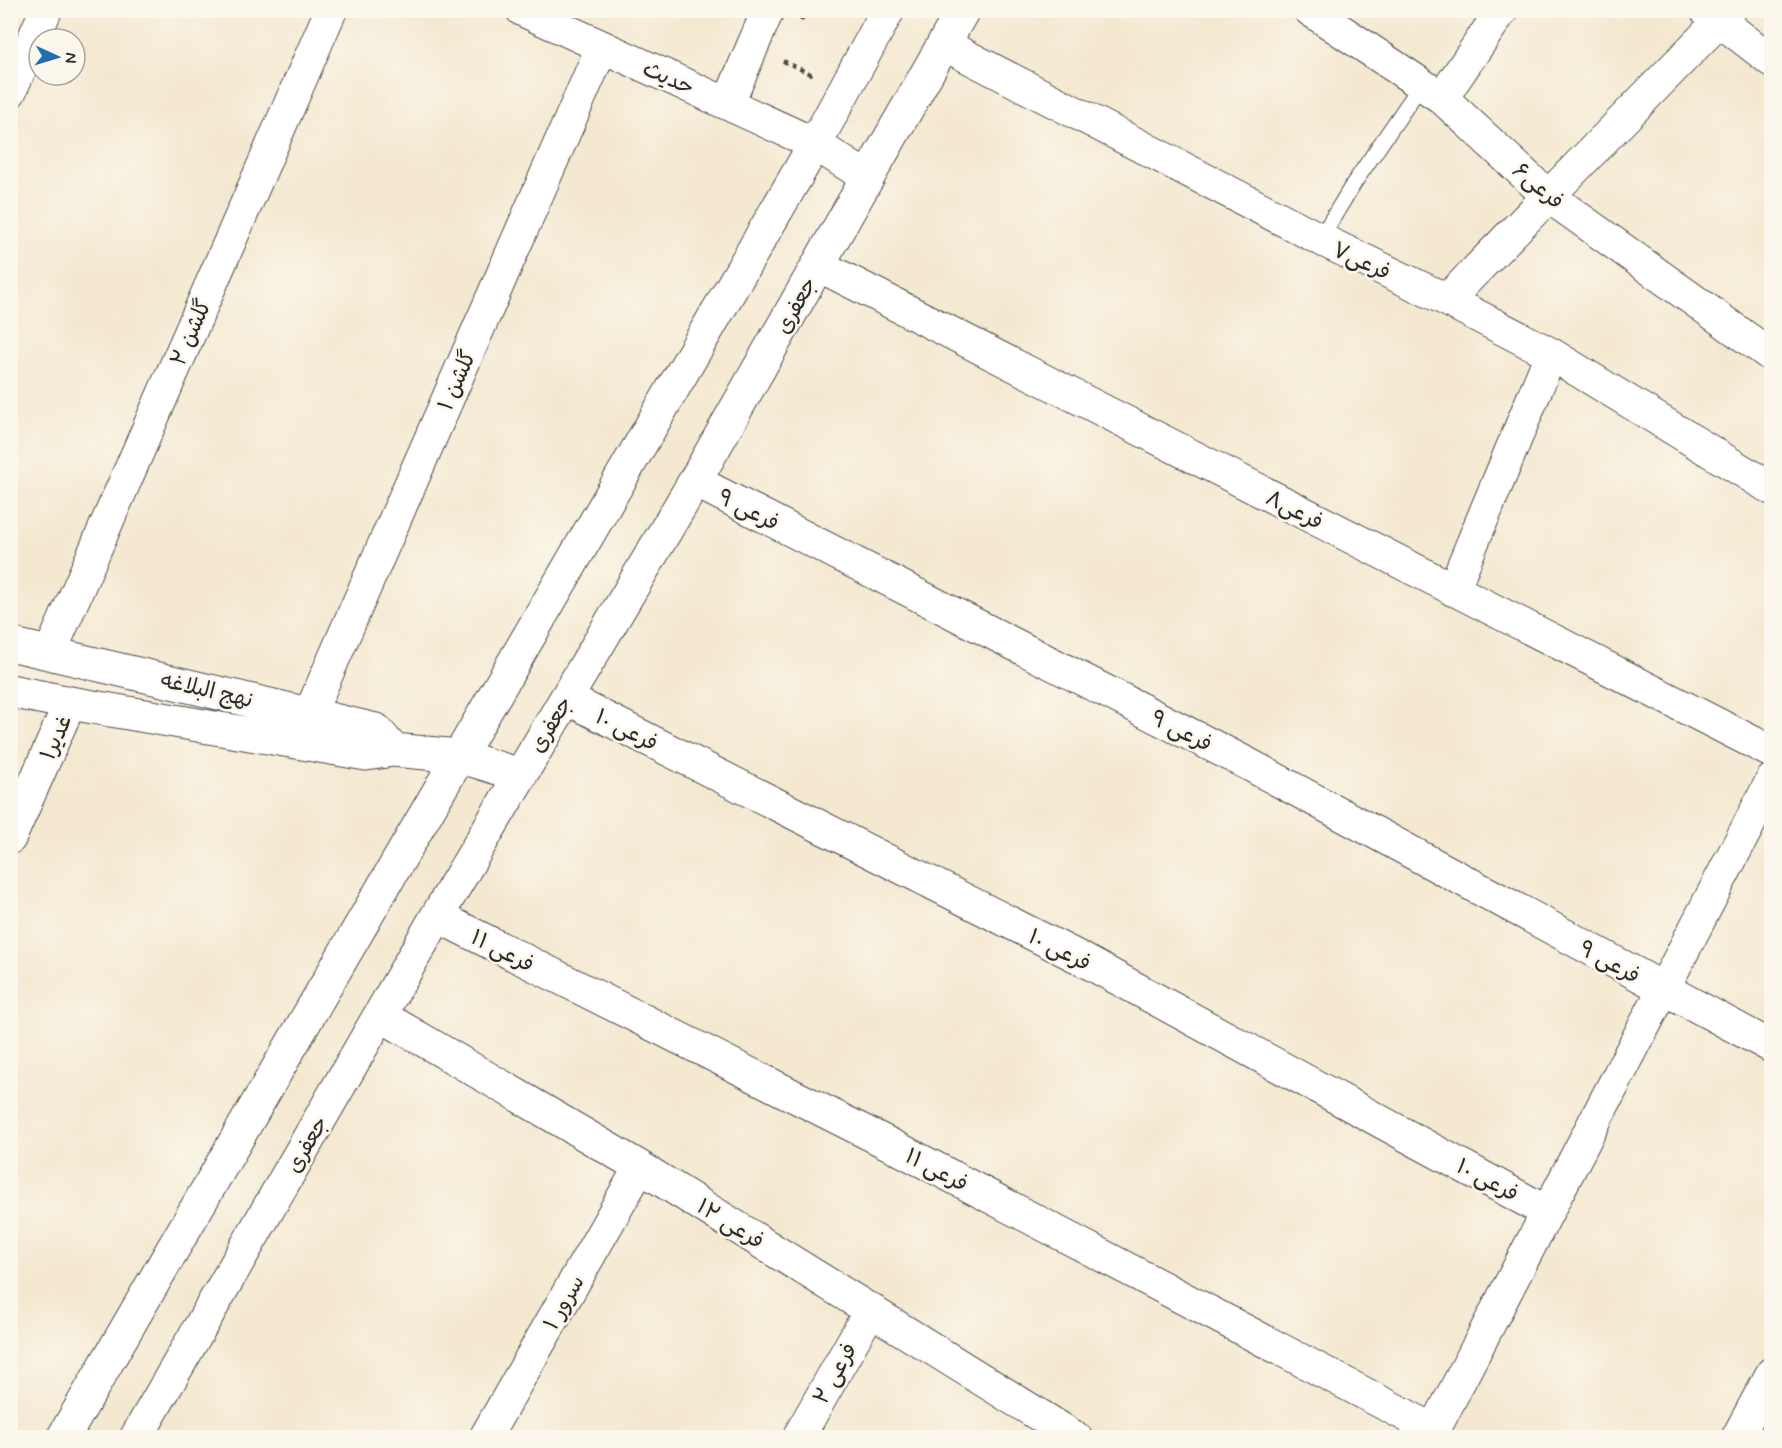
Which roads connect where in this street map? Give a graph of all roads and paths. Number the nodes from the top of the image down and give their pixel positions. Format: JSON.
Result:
{"nodes":[{"id":1,"x":46,"y":10,"type":"edge"},
{"id":2,"x":331,"y":10,"type":"edge"},
{"id":3,"x":522,"y":10,"type":"edge"},
{"id":4,"x":768,"y":10,"type":"edge"},
{"id":5,"x":888,"y":10,"type":"edge"},
{"id":6,"x":963,"y":10,"type":"edge"},
{"id":7,"x":1310,"y":10,"type":"edge"},
{"id":8,"x":1502,"y":10,"type":"edge"},
{"id":9,"x":1719,"y":14,"type":"edge"},
{"id":10,"x":944,"y":44,"type":"junction"},
{"id":11,"x":602,"y":47,"type":"junction"},
{"id":12,"x":752,"y":48,"type":"junction"},
{"id":13,"x":1772,"y":61,"type":"edge"},
{"id":14,"x":816,"y":65,"type":"dead end"},
{"id":15,"x":10,"y":92,"type":"edge"},
{"id":16,"x":1432,"y":92,"type":"junction"},
{"id":17,"x":728,"y":104,"type":"junction"},
{"id":18,"x":815,"y":144,"type":"junction"},
{"id":19,"x":868,"y":178,"type":"junction"},
{"id":20,"x":1548,"y":196,"type":"junction"},
{"id":21,"x":1320,"y":239,"type":"junction"},
{"id":22,"x":818,"y":265,"type":"junction"},
{"id":23,"x":1447,"y":300,"type":"junction"},
{"id":24,"x":1551,"y":354,"type":"junction"},
{"id":25,"x":1772,"y":356,"type":"edge"},
{"id":26,"x":695,"y":481,"type":"junction"},
{"id":27,"x":1772,"y":489,"type":"edge"},
{"id":28,"x":1453,"y":590,"type":"junction"},
{"id":29,"x":10,"y":644,"type":"edge"},
{"id":30,"x":50,"y":653,"type":"junction"},
{"id":31,"x":10,"y":691,"type":"edge"},
{"id":32,"x":566,"y":698,"type":"junction"},
{"id":33,"x":70,"y":703,"type":"junction"},
{"id":34,"x":310,"y":713,"type":"junction"},
{"id":35,"x":393,"y":750,"type":"junction"},
{"id":36,"x":1772,"y":752,"type":"edge"},
{"id":37,"x":459,"y":756,"type":"junction"},
{"id":38,"x":520,"y":775,"type":"junction"},
{"id":39,"x":1772,"y":780,"type":"edge"},
{"id":40,"x":10,"y":838,"type":"edge"},
{"id":41,"x":436,"y":916,"type":"junction"},
{"id":42,"x":1663,"y":990,"type":"junction"},
{"id":43,"x":381,"y":1015,"type":"junction"},
{"id":44,"x":1772,"y":1047,"type":"edge"},
{"id":45,"x":640,"y":1167,"type":"junction"},
{"id":46,"x":1547,"y":1212,"type":"junction"},
{"id":47,"x":871,"y":1310,"type":"junction"},
{"id":48,"x":1772,"y":1373,"type":"edge"},
{"id":49,"x":1432,"y":1434,"type":"edge"},
{"id":50,"x":63,"y":1437,"type":"edge"},
{"id":51,"x":136,"y":1437,"type":"edge"},
{"id":52,"x":485,"y":1437,"type":"edge"},
{"id":53,"x":798,"y":1437,"type":"edge"},
{"id":54,"x":1076,"y":1437,"type":"edge"},
{"id":55,"x":1737,"y":1437,"type":"edge"}],
"edges":[{"from":1,"to":15,"type":"street"},
{"from":2,"to":30,"type":"street","name":"گلشن ۲"},
{"from":3,"to":11,"type":"street","name":"حدیث"},
{"from":4,"to":12,"type":"street"},
{"from":5,"to":18,"type":"main road"},
{"from":6,"to":10,"type":"main road","name":"جعفری"},
{"from":7,"to":16,"type":"street","name":"فرعی۶"},
{"from":8,"to":16,"type":"street"},
{"from":9,"to":13,"type":"street"},
{"from":9,"to":20,"type":"street"},
{"from":10,"to":19,"type":"main road","name":"جعفری"},
{"from":10,"to":21,"type":"street","name":"فرعی۷"},
{"from":11,"to":17,"type":"street","name":"حدیث"},
{"from":11,"to":34,"type":"street","name":"گلشن ۱"},
{"from":12,"to":14,"type":"path"},
{"from":12,"to":17,"type":"street"},
{"from":16,"to":20,"type":"street","name":"فرعی۶"},
{"from":16,"to":21,"type":"lane"},
{"from":17,"to":18,"type":"street","name":"حدیث"},
{"from":18,"to":19,"type":"street","name":"حدیث"},
{"from":18,"to":37,"type":"main road"},
{"from":19,"to":22,"type":"main road","name":"جعفری"},
{"from":20,"to":23,"type":"street"},
{"from":20,"to":25,"type":"street","name":"فرعی۶"},
{"from":21,"to":23,"type":"street","name":"فرعی۷"},
{"from":22,"to":26,"type":"main road","name":"جعفری"},
{"from":22,"to":28,"type":"street","name":"فرعی۸"},
{"from":23,"to":24,"type":"street","name":"فرعی۷"},
{"from":24,"to":27,"type":"street","name":"فرعی۷"},
{"from":24,"to":28,"type":"street"},
{"from":26,"to":32,"type":"main road","name":"جعفری"},
{"from":26,"to":42,"type":"street","name":"فرعی ۹"},
{"from":28,"to":36,"type":"street","name":"فرعی۸"},
{"from":29,"to":30,"type":"main road","name":"نهج البلاغه"},
{"from":30,"to":34,"type":"main road","name":"نهج البلاغه"},
{"from":31,"to":33,"type":"main road","name":"نهج البلاغه"},
{"from":32,"to":38,"type":"main road","name":"جعفری"},
{"from":32,"to":46,"type":"street","name":"فرعی ۱۰"},
{"from":33,"to":35,"type":"main road","name":"نهج البلاغه"},
{"from":33,"to":40,"type":"street","name":"غدیر۱"},
{"from":34,"to":35,"type":"main road","name":"نهج البلاغه"},
{"from":35,"to":37,"type":"main road","name":"نهج البلاغه"},
{"from":37,"to":38,"type":"main road","name":"نهج البلاغه"},
{"from":37,"to":50,"type":"main road"},
{"from":38,"to":41,"type":"main road","name":"جعفری"},
{"from":39,"to":42,"type":"street"},
{"from":41,"to":43,"type":"main road","name":"جعفری"},
{"from":41,"to":49,"type":"street","name":"فرعی ۱۱"},
{"from":42,"to":44,"type":"street","name":"فرعی ۹"},
{"from":42,"to":46,"type":"street"},
{"from":43,"to":45,"type":"street","name":"فرعی ۱۲"},
{"from":43,"to":51,"type":"main road","name":"جعفری"},
{"from":45,"to":47,"type":"street","name":"فرعی ۱۲"},
{"from":45,"to":52,"type":"street","name":"سرور ۱"},
{"from":46,"to":49,"type":"street"},
{"from":47,"to":53,"type":"street","name":"فرعی ۲"},
{"from":47,"to":54,"type":"street","name":"فرعی ۱۲"},
{"from":48,"to":55,"type":"street"}]}
